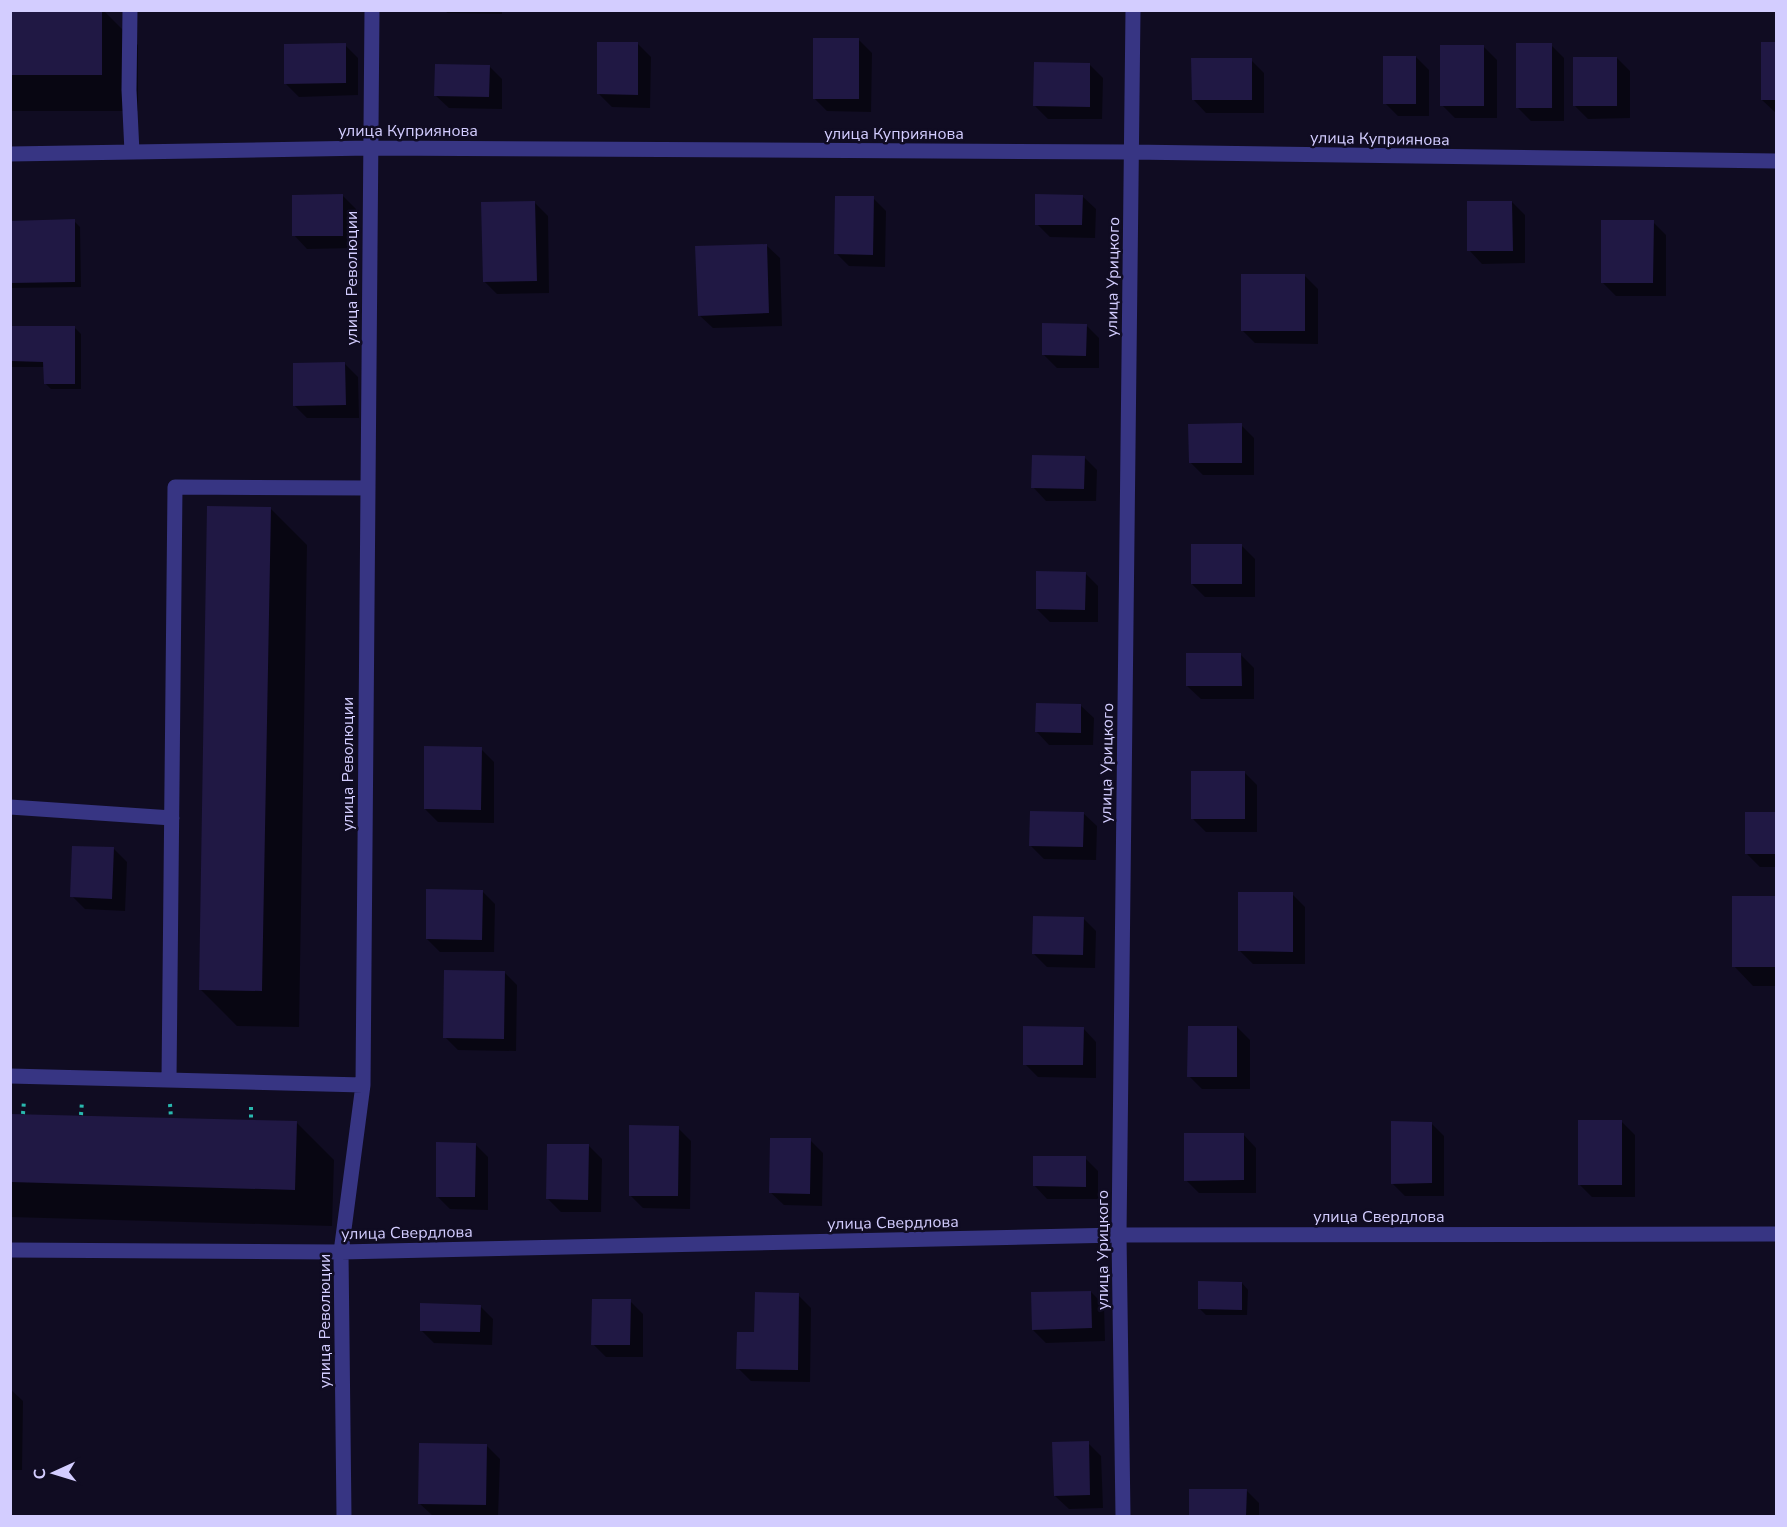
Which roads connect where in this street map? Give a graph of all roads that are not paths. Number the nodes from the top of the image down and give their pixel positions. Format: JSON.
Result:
{"nodes":[{"id":1,"x":130,"y":10,"type":"edge"},
{"id":2,"x":372,"y":10,"type":"edge"},
{"id":3,"x":1133,"y":10,"type":"edge"},
{"id":4,"x":370,"y":148,"type":"junction"},
{"id":5,"x":132,"y":152,"type":"junction"},
{"id":6,"x":1131,"y":152,"type":"junction"},
{"id":7,"x":10,"y":154,"type":"edge"},
{"id":8,"x":1776,"y":160,"type":"edge"},
{"id":9,"x":367,"y":488,"type":"junction"},
{"id":10,"x":10,"y":807,"type":"edge"},
{"id":11,"x":172,"y":818,"type":"junction"},
{"id":12,"x":10,"y":1076,"type":"edge"},
{"id":13,"x":169,"y":1080,"type":"junction"},
{"id":14,"x":363,"y":1085,"type":"junction"},
{"id":15,"x":1776,"y":1234,"type":"edge"},
{"id":16,"x":1119,"y":1235,"type":"junction"},
{"id":17,"x":10,"y":1250,"type":"edge"},
{"id":18,"x":341,"y":1252,"type":"junction"},
{"id":19,"x":344,"y":1516,"type":"edge"},
{"id":20,"x":1123,"y":1516,"type":"edge"}],
"edges":[{"from":1,"to":5,"type":"street"},
{"from":2,"to":4,"type":"street","name":"улица Революции"},
{"from":3,"to":6,"type":"street","name":"улица Урицкого"},
{"from":4,"to":5,"type":"street","name":"улица Куприянова"},
{"from":4,"to":6,"type":"street","name":"улица Куприянова"},
{"from":4,"to":9,"type":"street","name":"улица Революции"},
{"from":5,"to":7,"type":"street","name":"улица Куприянова"},
{"from":6,"to":8,"type":"street","name":"улица Куприянова"},
{"from":6,"to":16,"type":"street","name":"улица Урицкого"},
{"from":9,"to":11,"type":"street"},
{"from":9,"to":14,"type":"street","name":"улица Революции"},
{"from":10,"to":11,"type":"street"},
{"from":11,"to":13,"type":"street"},
{"from":12,"to":13,"type":"street"},
{"from":13,"to":14,"type":"street"},
{"from":14,"to":18,"type":"street","name":"улица Революции"},
{"from":15,"to":16,"type":"street","name":"улица Свердлова"},
{"from":16,"to":18,"type":"street","name":"улица Свердлова"},
{"from":16,"to":20,"type":"street","name":"улица Урицкого"},
{"from":17,"to":18,"type":"street","name":"улица Свердлова"},
{"from":18,"to":19,"type":"street","name":"улица Революции"}]}
